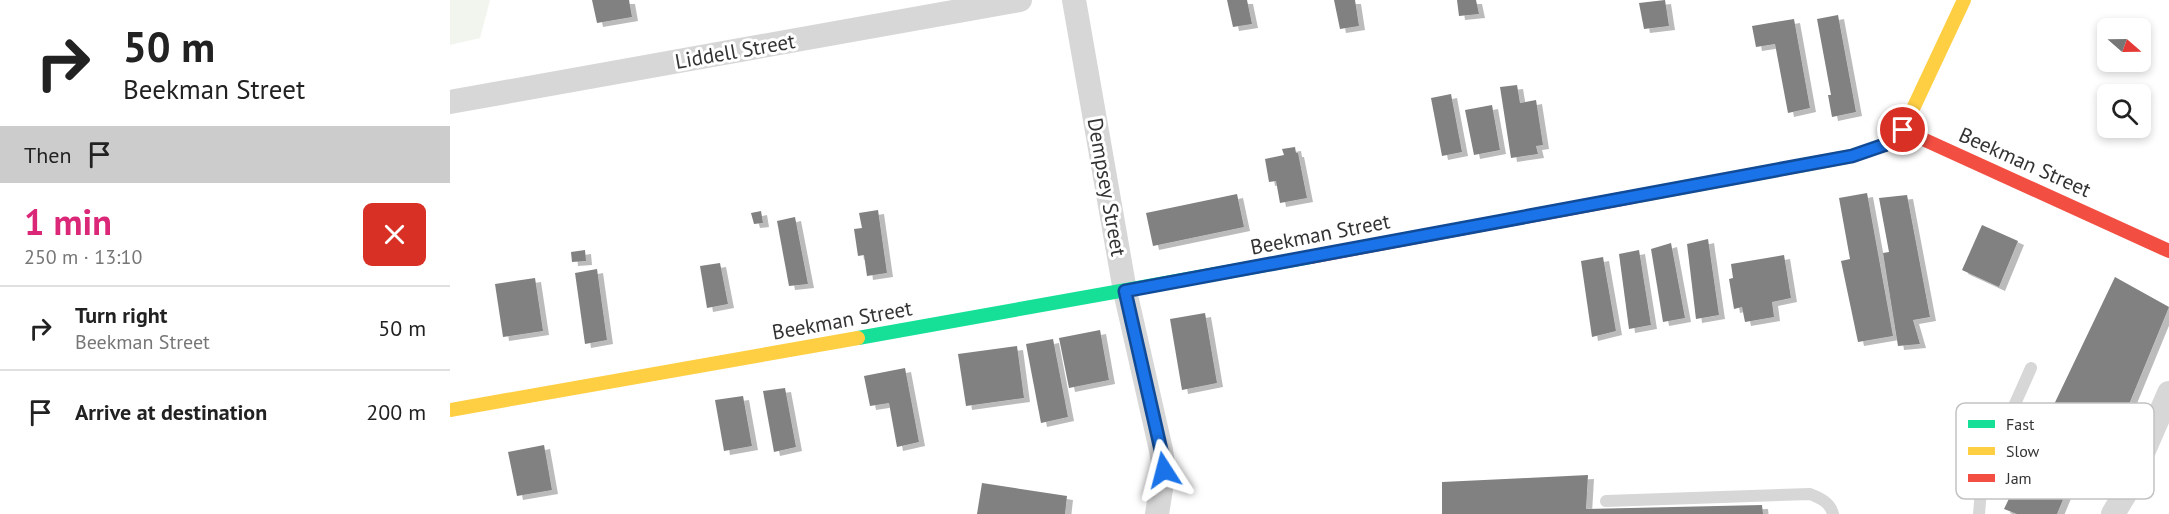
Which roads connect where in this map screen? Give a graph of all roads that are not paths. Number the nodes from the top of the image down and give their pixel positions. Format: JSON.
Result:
{"nodes":[{"id":1,"x":1020,"y":0,"type":"edge"},
{"id":2,"x":1074,"y":0,"type":"edge"},
{"id":3,"x":1964,"y":0,"type":"edge"},
{"id":4,"x":450,"y":102,"type":"edge"},
{"id":5,"x":1903,"y":130,"type":"junction"},
{"id":6,"x":2169,"y":251,"type":"edge"},
{"id":7,"x":1125,"y":291,"type":"junction"},
{"id":8,"x":2031,"y":368,"type":"dead end"},
{"id":9,"x":2169,"y":393,"type":"edge"},
{"id":10,"x":2015,"y":403,"type":"edge"},
{"id":11,"x":450,"y":410,"type":"edge"},
{"id":12,"x":2154,"y":427,"type":"edge"},
{"id":13,"x":1980,"y":499,"type":"edge"},
{"id":14,"x":2122,"y":499,"type":"edge"},
{"id":15,"x":1606,"y":501,"type":"dead end"},
{"id":16,"x":1156,"y":514,"type":"edge"},
{"id":17,"x":1833,"y":514,"type":"edge"},
{"id":18,"x":1979,"y":514,"type":"edge"},
{"id":19,"x":2113,"y":514,"type":"edge"}],
"edges":[{"from":1,"to":4,"type":"street","name":"Liddell Street"},
{"from":2,"to":7,"type":"street","name":"Dempsey Street"},
{"from":3,"to":5,"type":"main road"},
{"from":5,"to":6,"type":"main road","name":"Beekman Street"},
{"from":5,"to":7,"type":"main road","name":"Beekman Street"},
{"from":7,"to":11,"type":"main road","name":"Beekman Street"},
{"from":7,"to":16,"type":"street","name":"Dempsey Street"},
{"from":8,"to":10,"type":"lane"},
{"from":9,"to":12,"type":"street"},
{"from":13,"to":18,"type":"lane"},
{"from":14,"to":19,"type":"street"},
{"from":15,"to":17,"type":"lane"}]}
